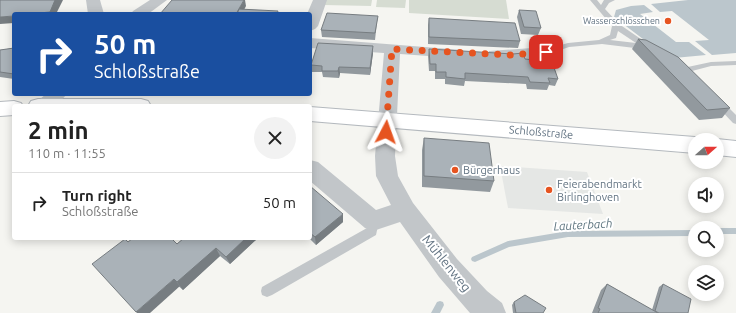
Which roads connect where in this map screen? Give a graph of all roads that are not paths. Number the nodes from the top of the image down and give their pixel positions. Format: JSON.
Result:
{"nodes":[{"id":1,"x":93,"y":0,"type":"edge"},
{"id":2,"x":160,"y":0,"type":"edge"},
{"id":3,"x":320,"y":0,"type":"edge"},
{"id":4,"x":593,"y":0,"type":"edge"},
{"id":5,"x":612,"y":0,"type":"edge"},
{"id":6,"x":602,"y":9,"type":"junction"},
{"id":7,"x":96,"y":12,"type":"edge"},
{"id":8,"x":141,"y":12,"type":"edge"},
{"id":9,"x":312,"y":21,"type":"edge"},
{"id":10,"x":616,"y":26,"type":"junction"},
{"id":11,"x":601,"y":42,"type":"junction"},
{"id":12,"x":312,"y":43,"type":"edge"},
{"id":13,"x":644,"y":46,"type":"junction"},
{"id":14,"x":392,"y":49,"type":"junction"},
{"id":15,"x":546,"y":52,"type":"joint"},
{"id":16,"x":656,"y":53,"type":"edge"},
{"id":17,"x":736,"y":64,"type":"edge"},
{"id":18,"x":697,"y":81,"type":"edge"},
{"id":19,"x":714,"y":98,"type":"edge"},
{"id":20,"x":47,"y":102,"type":"edge"},
{"id":21,"x":94,"y":104,"type":"edge"},
{"id":22,"x":12,"y":108,"type":"edge"},
{"id":23,"x":0,"y":109,"type":"edge"},
{"id":24,"x":312,"y":114,"type":"edge"},
{"id":25,"x":387,"y":120,"type":"junction"},
{"id":26,"x":736,"y":120,"type":"edge"},
{"id":27,"x":688,"y":144,"type":"edge"},
{"id":28,"x":724,"y":148,"type":"edge"},
{"id":29,"x":736,"y":149,"type":"edge"},
{"id":30,"x":312,"y":170,"type":"edge"},
{"id":31,"x":405,"y":210,"type":"junction"},
{"id":32,"x":374,"y":221,"type":"junction"},
{"id":33,"x":267,"y":291,"type":"dead end"},
{"id":34,"x":487,"y":312,"type":"edge"}],
"edges":[{"from":1,"to":7,"type":"street"},
{"from":2,"to":8,"type":"street"},
{"from":3,"to":9,"type":"street"},
{"from":4,"to":6,"type":"lane"},
{"from":5,"to":6,"type":"lane"},
{"from":6,"to":10,"type":"lane"},
{"from":10,"to":11,"type":"lane"},
{"from":10,"to":13,"type":"lane"},
{"from":11,"to":13,"type":"lane"},
{"from":11,"to":15,"type":"lane"},
{"from":12,"to":14,"type":"street"},
{"from":13,"to":16,"type":"lane"},
{"from":14,"to":15,"type":"street"},
{"from":14,"to":25,"type":"street"},
{"from":17,"to":18,"type":"lane"},
{"from":19,"to":26,"type":"lane"},
{"from":20,"to":21,"type":"main road"},
{"from":22,"to":23,"type":"main road"},
{"from":24,"to":25,"type":"main road","name":"Schloßstraße"},
{"from":25,"to":27,"type":"main road","name":"Schloßstraße"},
{"from":25,"to":31,"type":"street","name":"Mühlenweg"},
{"from":28,"to":29,"type":"main road"},
{"from":30,"to":32,"type":"street"},
{"from":31,"to":32,"type":"street"},
{"from":31,"to":34,"type":"street","name":"Mühlenweg"},
{"from":32,"to":33,"type":"lane"}]}
